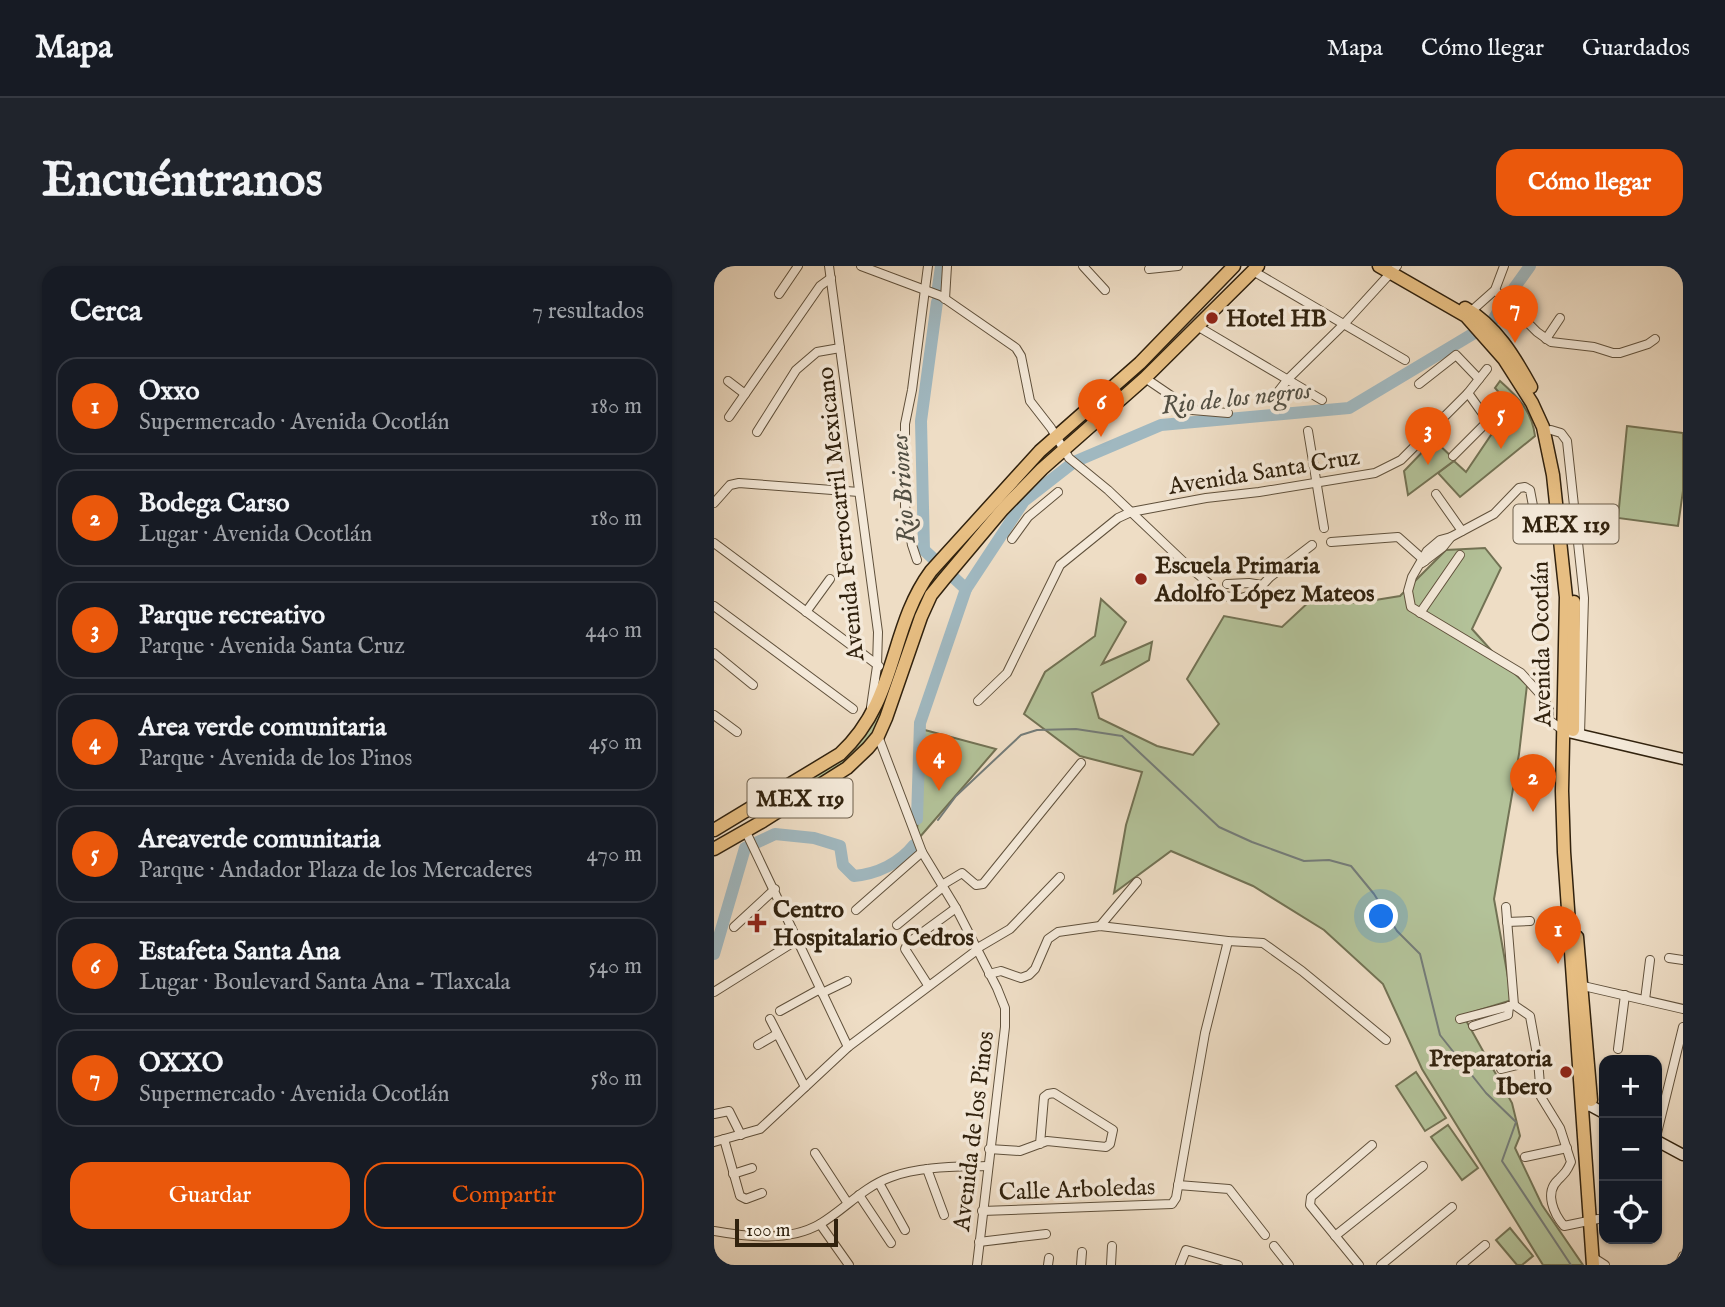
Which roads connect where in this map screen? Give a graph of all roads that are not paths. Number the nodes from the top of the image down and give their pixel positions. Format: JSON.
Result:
{"nodes":[{"id":1,"x":798,"y":266,"type":"edge"},
{"id":2,"x":829,"y":266,"type":"edge"},
{"id":3,"x":861,"y":266,"type":"edge"},
{"id":4,"x":928,"y":266,"type":"edge"},
{"id":5,"x":947,"y":266,"type":"edge"},
{"id":6,"x":1083,"y":266,"type":"edge"},
{"id":7,"x":1178,"y":266,"type":"edge"},
{"id":8,"x":1234,"y":266,"type":"edge"},
{"id":9,"x":1504,"y":266,"type":"edge"},
{"id":10,"x":1391,"y":268,"type":"edge"},
{"id":11,"x":1149,"y":269,"type":"dead end"},
{"id":12,"x":1255,"y":269,"type":"edge"},
{"id":13,"x":886,"y":270,"type":"edge"},
{"id":14,"x":831,"y":278,"type":"junction"},
{"id":15,"x":925,"y":289,"type":"junction"},
{"id":16,"x":1105,"y":289,"type":"dead end"},
{"id":17,"x":1495,"y":290,"type":"junction"},
{"id":18,"x":779,"y":294,"type":"dead end"},
{"id":19,"x":945,"y":299,"type":"junction"},
{"id":20,"x":1560,"y":318,"type":"dead end"},
{"id":21,"x":1474,"y":319,"type":"junction"},
{"id":22,"x":1344,"y":324,"type":"junction"},
{"id":23,"x":1197,"y":326,"type":"junction"},
{"id":24,"x":1490,"y":335,"type":"junction"},
{"id":25,"x":1162,"y":339,"type":"junction"},
{"id":26,"x":1546,"y":339,"type":"junction"},
{"id":27,"x":1655,"y":339,"type":"dead end"},
{"id":28,"x":840,"y":348,"type":"junction"},
{"id":29,"x":1405,"y":360,"type":"dead end"},
{"id":30,"x":1155,"y":367,"type":"junction"},
{"id":31,"x":1487,"y":369,"type":"dead end"},
{"id":32,"x":1144,"y":378,"type":"junction"},
{"id":33,"x":1288,"y":379,"type":"junction"},
{"id":34,"x":1479,"y":379,"type":"junction"},
{"id":35,"x":728,"y":381,"type":"dead end"},
{"id":36,"x":1419,"y":384,"type":"dead end"},
{"id":37,"x":1468,"y":393,"type":"junction"},
{"id":38,"x":745,"y":394,"type":"junction"},
{"id":39,"x":1274,"y":397,"type":"dead end"},
{"id":40,"x":1322,"y":400,"type":"dead end"},
{"id":41,"x":1228,"y":413,"type":"dead end"},
{"id":42,"x":729,"y":417,"type":"dead end"},
{"id":43,"x":1308,"y":431,"type":"dead end"},
{"id":44,"x":757,"y":432,"type":"dead end"},
{"id":45,"x":1063,"y":449,"type":"junction"},
{"id":46,"x":1453,"y":456,"type":"dead end"},
{"id":47,"x":1316,"y":482,"type":"junction"},
{"id":48,"x":859,"y":492,"type":"junction"},
{"id":49,"x":1058,"y":492,"type":"dead end"},
{"id":50,"x":1436,"y":494,"type":"dead end"},
{"id":51,"x":714,"y":503,"type":"edge"},
{"id":52,"x":1131,"y":512,"type":"junction"},
{"id":53,"x":979,"y":527,"type":"junction"},
{"id":54,"x":1324,"y":528,"type":"dead end"},
{"id":55,"x":1462,"y":531,"type":"junction"},
{"id":56,"x":1538,"y":532,"type":"dead end"},
{"id":57,"x":1012,"y":539,"type":"dead end"},
{"id":58,"x":1331,"y":542,"type":"dead end"},
{"id":59,"x":714,"y":543,"type":"edge"},
{"id":60,"x":1312,"y":545,"type":"dead end"},
{"id":61,"x":1460,"y":555,"type":"dead end"},
{"id":62,"x":918,"y":560,"type":"dead end"},
{"id":63,"x":1423,"y":561,"type":"junction"},
{"id":64,"x":830,"y":579,"type":"dead end"},
{"id":65,"x":1227,"y":584,"type":"dead end"},
{"id":66,"x":1262,"y":585,"type":"junction"},
{"id":67,"x":714,"y":606,"type":"edge"},
{"id":68,"x":806,"y":612,"type":"junction"},
{"id":69,"x":1420,"y":613,"type":"junction"},
{"id":70,"x":714,"y":653,"type":"edge"},
{"id":71,"x":892,"y":665,"type":"junction"},
{"id":72,"x":877,"y":666,"type":"junction"},
{"id":73,"x":753,"y":685,"type":"dead end"},
{"id":74,"x":978,"y":701,"type":"dead end"},
{"id":75,"x":853,"y":709,"type":"dead end"},
{"id":76,"x":714,"y":715,"type":"edge"},
{"id":77,"x":871,"y":716,"type":"junction"},
{"id":78,"x":737,"y":732,"type":"dead end"},
{"id":79,"x":1572,"y":733,"type":"junction"},
{"id":80,"x":878,"y":736,"type":"junction"},
{"id":81,"x":1683,"y":756,"type":"edge"},
{"id":82,"x":1081,"y":763,"type":"dead end"},
{"id":83,"x":755,"y":808,"type":"junction"},
{"id":84,"x":763,"y":821,"type":"junction"},
{"id":85,"x":714,"y":831,"type":"edge"},
{"id":86,"x":748,"y":836,"type":"junction"},
{"id":87,"x":714,"y":849,"type":"edge"},
{"id":88,"x":922,"y":852,"type":"junction"},
{"id":89,"x":1060,"y":877,"type":"dead end"},
{"id":90,"x":1137,"y":882,"type":"dead end"},
{"id":91,"x":942,"y":886,"type":"junction"},
{"id":92,"x":775,"y":889,"type":"junction"},
{"id":93,"x":1506,"y":907,"type":"dead end"},
{"id":94,"x":956,"y":908,"type":"junction"},
{"id":95,"x":856,"y":910,"type":"dead end"},
{"id":96,"x":1530,"y":921,"type":"dead end"},
{"id":97,"x":1507,"y":922,"type":"junction"},
{"id":98,"x":897,"y":925,"type":"dead end"},
{"id":99,"x":1100,"y":926,"type":"junction"},
{"id":100,"x":734,"y":927,"type":"dead end"},
{"id":101,"x":797,"y":940,"type":"junction"},
{"id":102,"x":1228,"y":941,"type":"junction"},
{"id":103,"x":977,"y":949,"type":"junction"},
{"id":104,"x":1669,"y":958,"type":"dead end"},
{"id":105,"x":1650,"y":960,"type":"dead end"},
{"id":106,"x":1683,"y":960,"type":"edge"},
{"id":107,"x":989,"y":974,"type":"junction"},
{"id":108,"x":846,"y":981,"type":"dead end"},
{"id":109,"x":1577,"y":984,"type":"junction"},
{"id":110,"x":928,"y":985,"type":"junction"},
{"id":111,"x":821,"y":991,"type":"junction"},
{"id":112,"x":714,"y":992,"type":"edge"},
{"id":113,"x":1625,"y":995,"type":"junction"},
{"id":114,"x":1645,"y":1000,"type":"junction"},
{"id":115,"x":1512,"y":1005,"type":"junction"},
{"id":116,"x":1683,"y":1009,"type":"edge"},
{"id":117,"x":780,"y":1011,"type":"dead end"},
{"id":118,"x":1460,"y":1018,"type":"dead end"},
{"id":119,"x":770,"y":1019,"type":"dead end"},
{"id":120,"x":1473,"y":1026,"type":"dead end"},
{"id":121,"x":1683,"y":1027,"type":"edge"},
{"id":122,"x":777,"y":1034,"type":"junction"},
{"id":123,"x":1386,"y":1040,"type":"dead end"},
{"id":124,"x":758,"y":1045,"type":"dead end"},
{"id":125,"x":848,"y":1047,"type":"junction"},
{"id":126,"x":1618,"y":1049,"type":"dead end"},
{"id":127,"x":1538,"y":1060,"type":"junction"},
{"id":128,"x":1678,"y":1066,"type":"edge"},
{"id":129,"x":1501,"y":1069,"type":"dead end"},
{"id":130,"x":805,"y":1087,"type":"junction"},
{"id":131,"x":1587,"y":1106,"type":"junction"},
{"id":132,"x":1599,"y":1111,"type":"edge"},
{"id":133,"x":714,"y":1114,"type":"edge"},
{"id":134,"x":1662,"y":1118,"type":"edge"},
{"id":135,"x":741,"y":1135,"type":"junction"},
{"id":136,"x":724,"y":1139,"type":"junction"},
{"id":137,"x":714,"y":1142,"type":"edge"},
{"id":138,"x":1662,"y":1143,"type":"edge"},
{"id":139,"x":1040,"y":1144,"type":"junction"},
{"id":140,"x":1372,"y":1145,"type":"dead end"},
{"id":141,"x":1567,"y":1148,"type":"junction"},
{"id":142,"x":989,"y":1149,"type":"junction"},
{"id":143,"x":815,"y":1153,"type":"dead end"},
{"id":144,"x":1683,"y":1155,"type":"edge"},
{"id":145,"x":1525,"y":1157,"type":"dead end"},
{"id":146,"x":987,"y":1166,"type":"junction"},
{"id":147,"x":1423,"y":1166,"type":"dead end"},
{"id":148,"x":752,"y":1168,"type":"dead end"},
{"id":149,"x":927,"y":1169,"type":"junction"},
{"id":150,"x":733,"y":1174,"type":"junction"},
{"id":151,"x":879,"y":1183,"type":"junction"},
{"id":152,"x":1178,"y":1185,"type":"junction"},
{"id":153,"x":762,"y":1193,"type":"dead end"},
{"id":154,"x":859,"y":1195,"type":"junction"},
{"id":155,"x":847,"y":1202,"type":"junction"},
{"id":156,"x":1452,"y":1207,"type":"dead end"},
{"id":157,"x":982,"y":1211,"type":"junction"},
{"id":158,"x":944,"y":1215,"type":"dead end"},
{"id":159,"x":1595,"y":1220,"type":"junction"},
{"id":160,"x":820,"y":1224,"type":"junction"},
{"id":161,"x":905,"y":1230,"type":"dead end"},
{"id":162,"x":714,"y":1231,"type":"edge"},
{"id":163,"x":1046,"y":1234,"type":"dead end"},
{"id":164,"x":1265,"y":1235,"type":"dead end"},
{"id":165,"x":1335,"y":1236,"type":"junction"},
{"id":166,"x":979,"y":1242,"type":"junction"},
{"id":167,"x":891,"y":1243,"type":"dead end"},
{"id":168,"x":1485,"y":1245,"type":"dead end"},
{"id":169,"x":1112,"y":1246,"type":"dead end"},
{"id":170,"x":1275,"y":1246,"type":"dead end"},
{"id":171,"x":1082,"y":1252,"type":"dead end"},
{"id":172,"x":1683,"y":1256,"type":"edge"},
{"id":173,"x":1598,"y":1263,"type":"edge"},
{"id":174,"x":849,"y":1265,"type":"edge"},
{"id":175,"x":977,"y":1265,"type":"edge"},
{"id":176,"x":1081,"y":1265,"type":"edge"},
{"id":177,"x":1111,"y":1265,"type":"edge"},
{"id":178,"x":1180,"y":1265,"type":"edge"},
{"id":179,"x":1238,"y":1265,"type":"edge"},
{"id":180,"x":1290,"y":1265,"type":"edge"},
{"id":181,"x":1359,"y":1265,"type":"edge"},
{"id":182,"x":1381,"y":1265,"type":"edge"},
{"id":183,"x":1461,"y":1265,"type":"edge"},
{"id":184,"x":1679,"y":1265,"type":"edge"}],
"edges":[{"from":1,"to":18,"type":"street"},
{"from":2,"to":14,"type":"street","name":"Avenida Ferrocarril Mexicano"},
{"from":3,"to":13,"type":"street"},
{"from":4,"to":15,"type":"street"},
{"from":5,"to":19,"type":"street"},
{"from":6,"to":16,"type":"street"},
{"from":7,"to":11,"type":"street"},
{"from":8,"to":25,"type":"main road","number":"MEX 119"},
{"from":9,"to":17,"type":"street"},
{"from":10,"to":21,"type":"main road","name":"Avenida Ocotlán","number":"MEX 119"},
{"from":10,"to":22,"type":"street"},
{"from":12,"to":22,"type":"street"},
{"from":12,"to":23,"type":"main road","number":"MEX 119"},
{"from":13,"to":15,"type":"street"},
{"from":14,"to":28,"type":"street","name":"Avenida Ferrocarril Mexicano"},
{"from":14,"to":38,"type":"street"},
{"from":15,"to":19,"type":"street"},
{"from":15,"to":62,"type":"street"},
{"from":17,"to":21,"type":"street"},
{"from":17,"to":26,"type":"street"},
{"from":19,"to":45,"type":"street"},
{"from":20,"to":26,"type":"street"},
{"from":21,"to":24,"type":"main road","name":"Avenida Ocotlán","number":"MEX 119"},
{"from":22,"to":29,"type":"street"},
{"from":22,"to":33,"type":"street"},
{"from":23,"to":30,"type":"main road","number":"MEX 119"},
{"from":23,"to":33,"type":"street"},
{"from":24,"to":79,"type":"main road","name":"Avenida Ocotlán","number":"MEX 119"},
{"from":24,"to":79,"type":"main road","name":"Avenida Ocotlán","number":"MEX 119"},
{"from":25,"to":30,"type":"main road"},
{"from":25,"to":45,"type":"main road","number":"MEX 119"},
{"from":26,"to":27,"type":"street"},
{"from":28,"to":44,"type":"street"},
{"from":28,"to":48,"type":"street","name":"Avenida Ferrocarril Mexicano"},
{"from":30,"to":32,"type":"main road","number":"MEX 119"},
{"from":31,"to":34,"type":"street","name":"Avenida Santa Cruz"},
{"from":32,"to":41,"type":"street"},
{"from":32,"to":45,"type":"main road","number":"MEX 119"},
{"from":33,"to":39,"type":"street"},
{"from":33,"to":40,"type":"street"},
{"from":34,"to":36,"type":"street"},
{"from":34,"to":37,"type":"street","name":"Avenida Santa Cruz"},
{"from":35,"to":38,"type":"street"},
{"from":37,"to":46,"type":"street"},
{"from":37,"to":47,"type":"street","name":"Avenida Santa Cruz"},
{"from":38,"to":42,"type":"street"},
{"from":43,"to":47,"type":"street"},
{"from":45,"to":52,"type":"street"},
{"from":45,"to":53,"type":"main road","number":"MEX 119"},
{"from":47,"to":52,"type":"street","name":"Avenida Santa Cruz"},
{"from":47,"to":54,"type":"street"},
{"from":48,"to":51,"type":"street"},
{"from":48,"to":72,"type":"street","name":"Avenida Ferrocarril Mexicano"},
{"from":49,"to":57,"type":"street"},
{"from":50,"to":55,"type":"street"},
{"from":52,"to":66,"type":"street"},
{"from":52,"to":74,"type":"street"},
{"from":53,"to":71,"type":"main road","number":"MEX 119"},
{"from":53,"to":80,"type":"main road","number":"MEX 119"},
{"from":55,"to":56,"type":"street"},
{"from":55,"to":63,"type":"street"},
{"from":58,"to":63,"type":"street"},
{"from":59,"to":68,"type":"street"},
{"from":60,"to":66,"type":"street"},
{"from":61,"to":69,"type":"street"},
{"from":63,"to":69,"type":"street"},
{"from":64,"to":68,"type":"street"},
{"from":65,"to":66,"type":"street"},
{"from":67,"to":75,"type":"street"},
{"from":68,"to":72,"type":"street"},
{"from":69,"to":79,"type":"street"},
{"from":70,"to":73,"type":"street"},
{"from":71,"to":72,"type":"street"},
{"from":71,"to":77,"type":"main road","number":"MEX 119"},
{"from":72,"to":77,"type":"street","name":"Avenida Ferrocarril Mexicano"},
{"from":76,"to":78,"type":"street"},
{"from":77,"to":83,"type":"main road","number":"MEX 119"},
{"from":79,"to":81,"type":"street"},
{"from":79,"to":109,"type":"main road","name":"Avenida Ocotlán","number":"MEX 119"},
{"from":80,"to":84,"type":"main road","number":"MEX 119"},
{"from":80,"to":88,"type":"street","name":"Avenida de los Pinos"},
{"from":82,"to":91,"type":"street"},
{"from":83,"to":84,"type":"main road"},
{"from":83,"to":85,"type":"main road","number":"MEX 119"},
{"from":84,"to":86,"type":"main road","number":"MEX 119"},
{"from":86,"to":87,"type":"main road","number":"MEX 119"},
{"from":86,"to":92,"type":"street"},
{"from":88,"to":91,"type":"street","name":"Avenida de los Pinos"},
{"from":88,"to":95,"type":"street"},
{"from":89,"to":103,"type":"street"},
{"from":90,"to":99,"type":"street"},
{"from":91,"to":94,"type":"street","name":"Avenida de los Pinos"},
{"from":91,"to":98,"type":"street"},
{"from":92,"to":100,"type":"street"},
{"from":92,"to":101,"type":"street"},
{"from":93,"to":97,"type":"street"},
{"from":94,"to":103,"type":"street","name":"Avenida de los Pinos"},
{"from":94,"to":110,"type":"street"},
{"from":96,"to":97,"type":"street"},
{"from":97,"to":115,"type":"street"},
{"from":99,"to":102,"type":"street"},
{"from":99,"to":107,"type":"street"},
{"from":101,"to":111,"type":"street"},
{"from":101,"to":112,"type":"street"},
{"from":102,"to":123,"type":"street"},
{"from":102,"to":152,"type":"street"},
{"from":103,"to":107,"type":"street","name":"Avenida de los Pinos"},
{"from":103,"to":110,"type":"street"},
{"from":104,"to":106,"type":"street"},
{"from":105,"to":114,"type":"street"},
{"from":107,"to":142,"type":"street","name":"Avenida de los Pinos"},
{"from":108,"to":111,"type":"street"},
{"from":109,"to":113,"type":"street"},
{"from":109,"to":131,"type":"main road","name":"Avenida Ocotlán","number":"MEX 119"},
{"from":110,"to":125,"type":"street"},
{"from":111,"to":117,"type":"street"},
{"from":111,"to":125,"type":"street"},
{"from":113,"to":114,"type":"street"},
{"from":113,"to":126,"type":"street"},
{"from":114,"to":116,"type":"street"},
{"from":115,"to":118,"type":"street"},
{"from":115,"to":120,"type":"street"},
{"from":115,"to":127,"type":"street"},
{"from":119,"to":122,"type":"street"},
{"from":121,"to":128,"type":"street"},
{"from":122,"to":124,"type":"street"},
{"from":122,"to":130,"type":"street"},
{"from":125,"to":130,"type":"street"},
{"from":127,"to":129,"type":"street"},
{"from":127,"to":141,"type":"street"},
{"from":128,"to":134,"type":"street"},
{"from":130,"to":135,"type":"street"},
{"from":131,"to":132,"type":"street"},
{"from":131,"to":159,"type":"main road","name":"Avenida Ocotlán","number":"MEX 119"},
{"from":133,"to":135,"type":"street"},
{"from":135,"to":136,"type":"street"},
{"from":136,"to":137,"type":"street"},
{"from":136,"to":150,"type":"street"},
{"from":138,"to":144,"type":"street"},
{"from":139,"to":139,"type":"street"},
{"from":139,"to":142,"type":"street"},
{"from":140,"to":165,"type":"street"},
{"from":141,"to":145,"type":"street"},
{"from":141,"to":159,"type":"street"},
{"from":142,"to":146,"type":"street","name":"Avenida de los Pinos"},
{"from":143,"to":155,"type":"street"},
{"from":146,"to":149,"type":"street"},
{"from":146,"to":157,"type":"street","name":"Avenida de los Pinos"},
{"from":147,"to":165,"type":"street"},
{"from":148,"to":150,"type":"street"},
{"from":149,"to":151,"type":"street"},
{"from":149,"to":158,"type":"street"},
{"from":150,"to":153,"type":"street"},
{"from":151,"to":154,"type":"street"},
{"from":151,"to":161,"type":"street"},
{"from":152,"to":157,"type":"street","name":"Calle Arboledas"},
{"from":152,"to":164,"type":"street"},
{"from":154,"to":155,"type":"street"},
{"from":154,"to":167,"type":"street"},
{"from":155,"to":160,"type":"street"},
{"from":156,"to":182,"type":"street"},
{"from":157,"to":166,"type":"street","name":"Avenida de los Pinos"},
{"from":159,"to":173,"type":"main road","name":"Avenida Ocotlán","number":"MEX 119"},
{"from":160,"to":162,"type":"street"},
{"from":160,"to":174,"type":"street"},
{"from":163,"to":166,"type":"street"},
{"from":165,"to":181,"type":"street"},
{"from":166,"to":175,"type":"street","name":"Avenida de los Pinos"},
{"from":168,"to":183,"type":"street"},
{"from":169,"to":177,"type":"street"},
{"from":170,"to":180,"type":"street"},
{"from":171,"to":176,"type":"street"},
{"from":172,"to":184,"type":"street"},
{"from":178,"to":179,"type":"street"}]}
